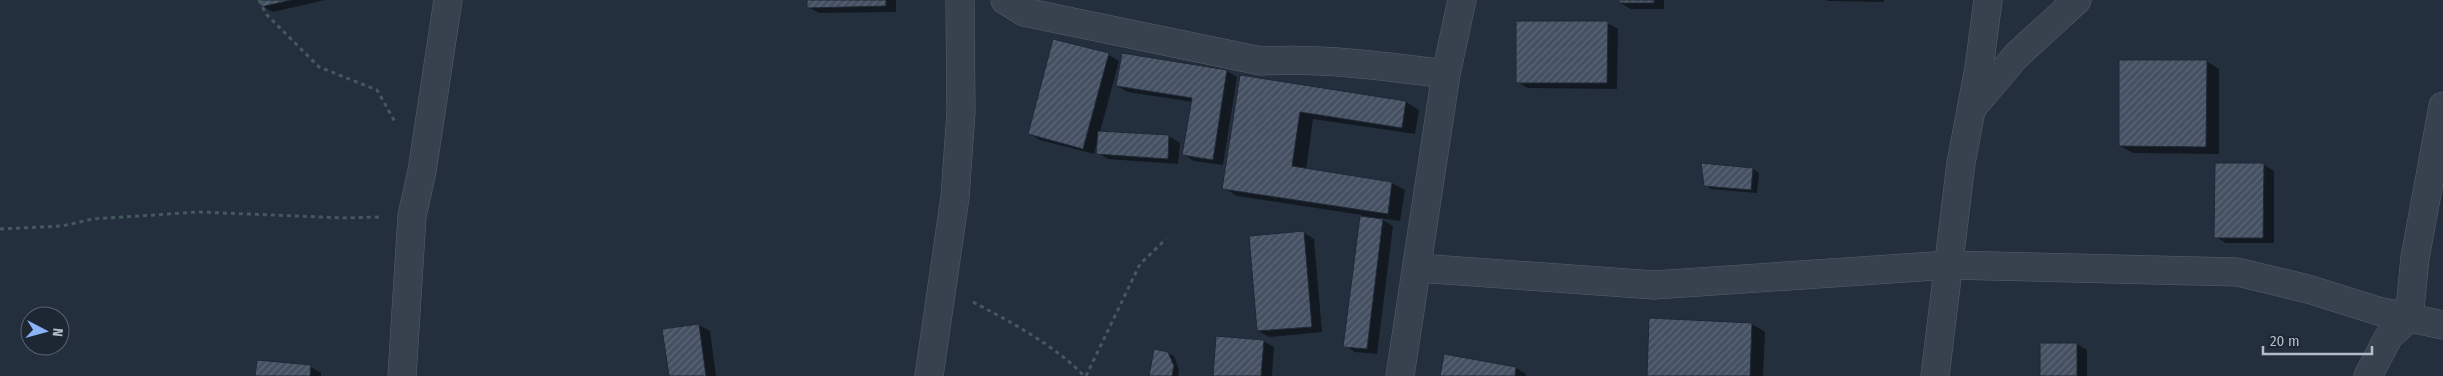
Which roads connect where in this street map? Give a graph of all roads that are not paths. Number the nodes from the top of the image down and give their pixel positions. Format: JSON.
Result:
{"nodes":[{"id":1,"x":448,"y":0,"type":"edge"},
{"id":2,"x":960,"y":0,"type":"edge"},
{"id":3,"x":1005,"y":0,"type":"edge"},
{"id":4,"x":1462,"y":0,"type":"edge"},
{"id":5,"x":1988,"y":0,"type":"edge"},
{"id":6,"x":2077,"y":0,"type":"edge"},
{"id":7,"x":1446,"y":74,"type":"junction"},
{"id":8,"x":2443,"y":106,"type":"edge"},
{"id":9,"x":1971,"y":110,"type":"junction"},
{"id":10,"x":1949,"y":265,"type":"junction"},
{"id":11,"x":1418,"y":268,"type":"junction"},
{"id":12,"x":2410,"y":318,"type":"junction"},
{"id":13,"x":2443,"y":325,"type":"edge"},
{"id":14,"x":402,"y":376,"type":"edge"},
{"id":15,"x":929,"y":376,"type":"edge"},
{"id":16,"x":1400,"y":376,"type":"edge"},
{"id":17,"x":1935,"y":376,"type":"edge"},
{"id":18,"x":2368,"y":376,"type":"edge"}],
"edges":[{"from":1,"to":14,"type":"street"},
{"from":2,"to":15,"type":"street"},
{"from":3,"to":7,"type":"street"},
{"from":4,"to":7,"type":"street"},
{"from":5,"to":9,"type":"street"},
{"from":6,"to":9,"type":"street"},
{"from":7,"to":11,"type":"street"},
{"from":8,"to":12,"type":"street"},
{"from":9,"to":10,"type":"street"},
{"from":10,"to":11,"type":"street"},
{"from":10,"to":12,"type":"street"},
{"from":10,"to":17,"type":"street"},
{"from":11,"to":16,"type":"street"},
{"from":12,"to":13,"type":"street"},
{"from":12,"to":18,"type":"street"}]}
